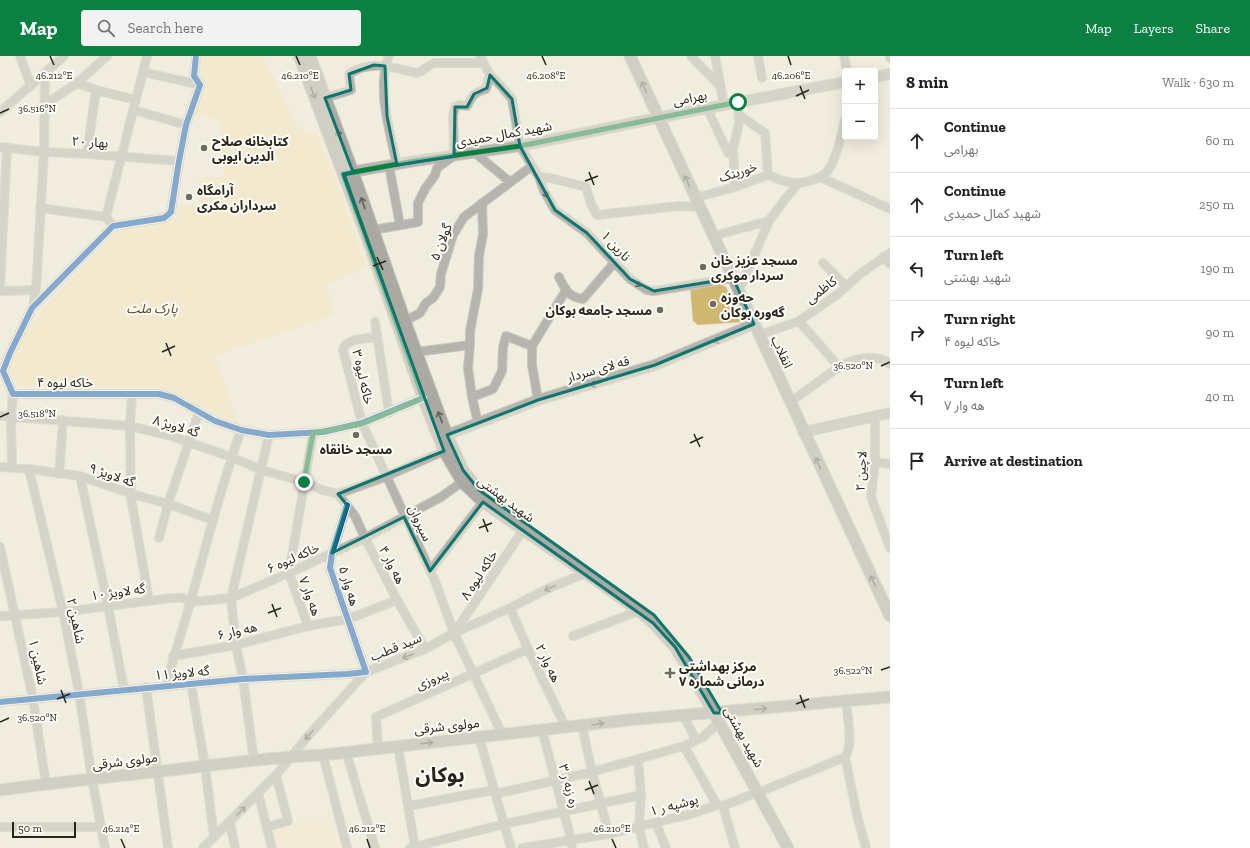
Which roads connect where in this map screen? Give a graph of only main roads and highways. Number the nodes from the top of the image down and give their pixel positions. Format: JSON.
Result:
{"nodes":[{"id":1,"x":299,"y":56,"type":"edge"},
{"id":2,"x":310,"y":56,"type":"edge"},
{"id":3,"x":630,"y":56,"type":"edge"},
{"id":4,"x":348,"y":173,"type":"junction"},
{"id":5,"x":885,"y":595,"type":"edge"},
{"id":6,"x":890,"y":616,"type":"edge"},
{"id":7,"x":890,"y":697,"type":"edge"},
{"id":8,"x":718,"y":713,"type":"junction"},
{"id":9,"x":0,"y":790,"type":"edge"},
{"id":10,"x":762,"y":791,"type":"junction"},
{"id":11,"x":788,"y":848,"type":"edge"},
{"id":12,"x":795,"y":848,"type":"edge"}],
"edges":[{"from":1,"to":4,"type":"main road","name":"شهید بهشتی","one_way":true},
{"from":4,"to":2,"type":"main road","name":"شهید بهشتی","one_way":true},
{"from":5,"to":3,"type":"main road","name":"انقلاب","one_way":true},
{"from":8,"to":4,"type":"main road","name":"شهید بهشتی","one_way":true},
{"from":4,"to":8,"type":"main road","name":"شهید بهشتی"},
{"from":5,"to":6,"type":"main road","name":"انقلاب"},
{"from":8,"to":7,"type":"main road","name":"مولوی شرقی","one_way":true},
{"from":9,"to":8,"type":"main road","name":"مولوی شرقی","one_way":true},
{"from":8,"to":10,"type":"main road","name":"شهید بهشتی"},
{"from":10,"to":11,"type":"main road","name":"شهید بهشتی"},
{"from":10,"to":12,"type":"main road","name":"شهید بهشتی"}]}
